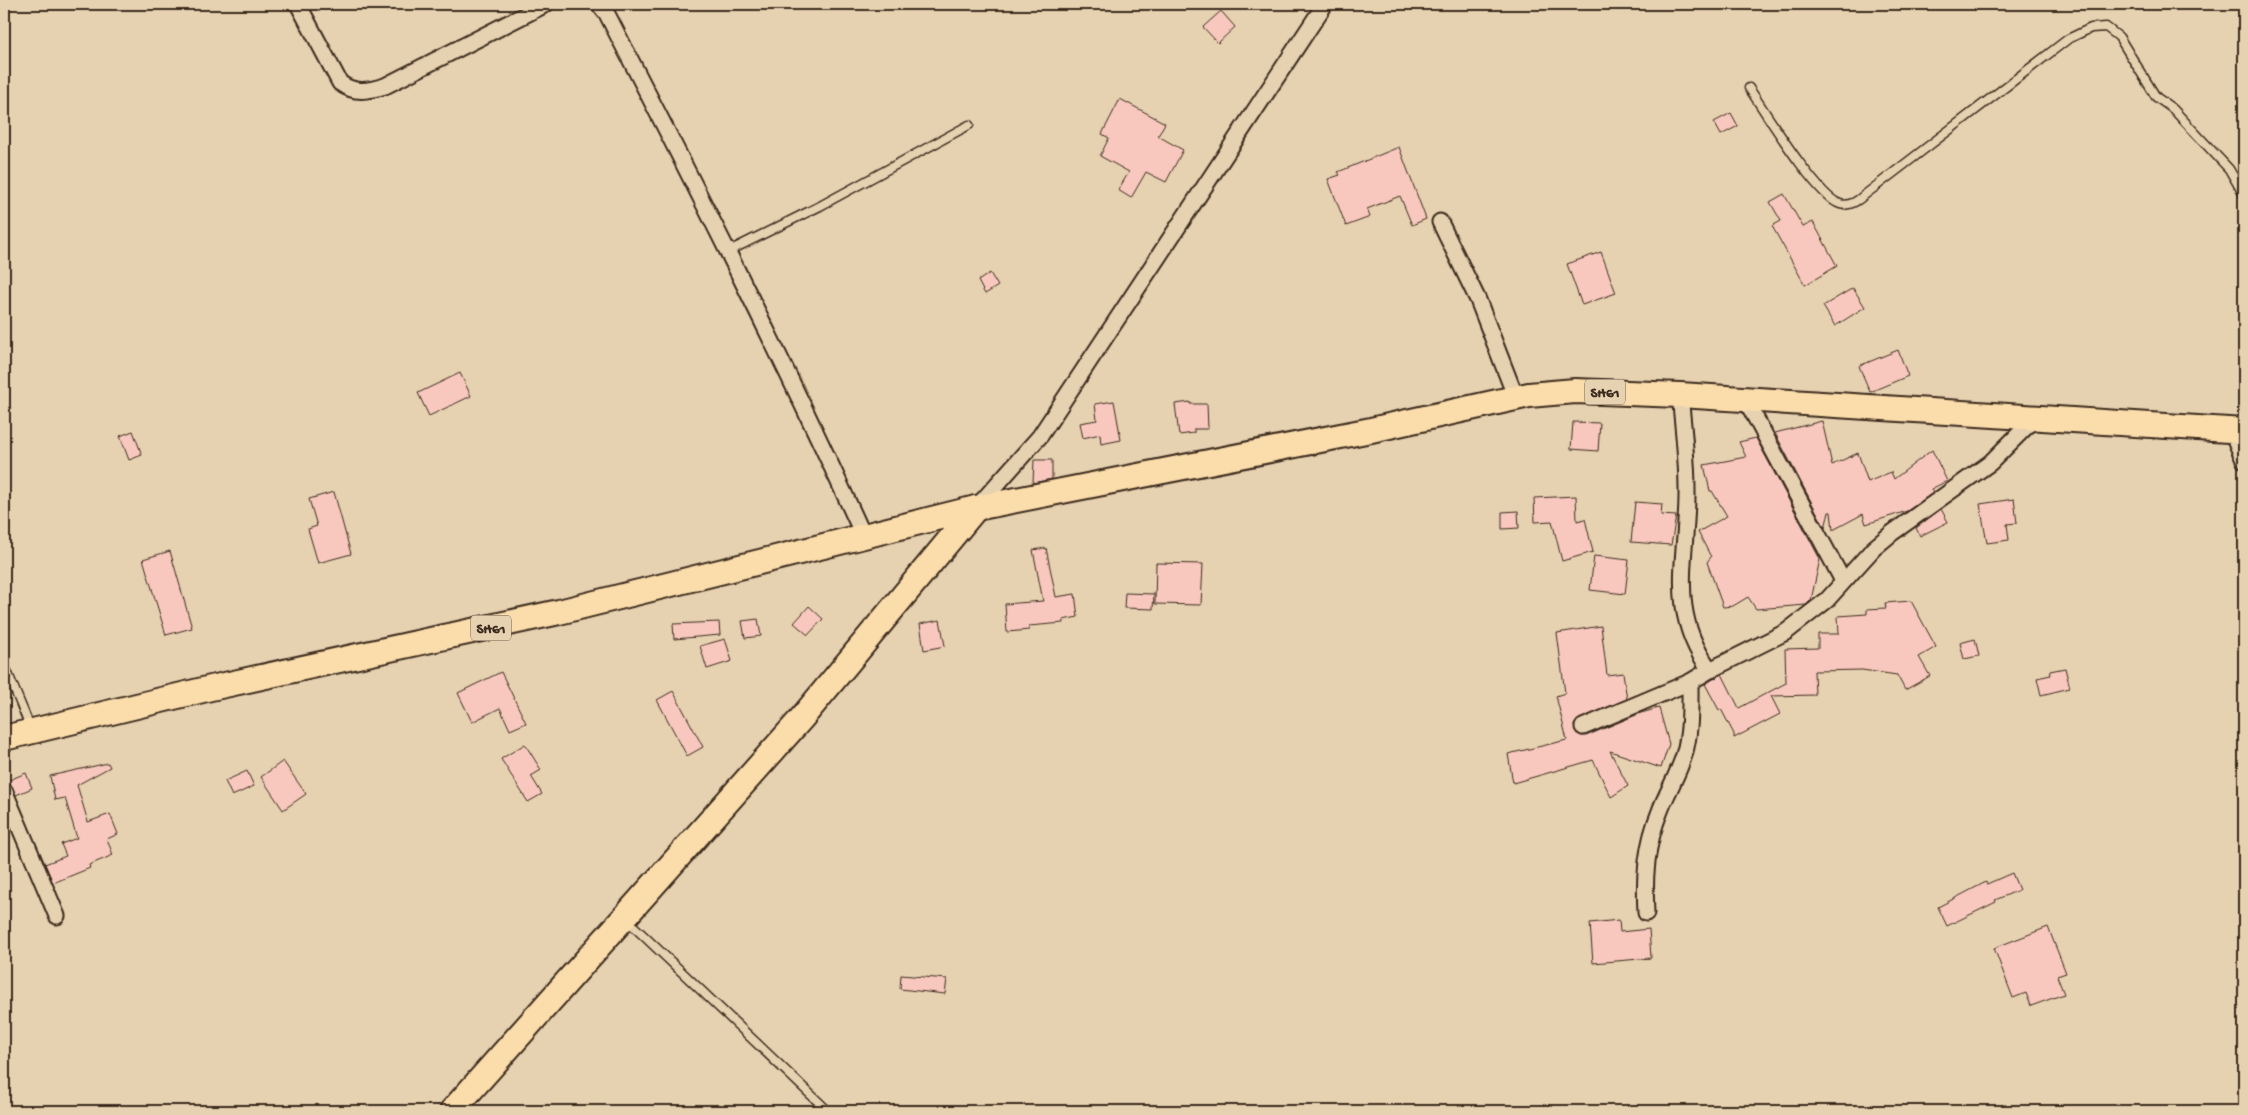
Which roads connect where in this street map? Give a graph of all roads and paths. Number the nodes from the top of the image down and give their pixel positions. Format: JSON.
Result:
{"nodes":[{"id":1,"x":298,"y":4,"type":"edge"},
{"id":2,"x":546,"y":4,"type":"edge"},
{"id":3,"x":599,"y":4,"type":"edge"},
{"id":4,"x":1325,"y":4,"type":"edge"},
{"id":5,"x":1749,"y":88,"type":"dead end"},
{"id":6,"x":970,"y":125,"type":"dead end"},
{"id":7,"x":2244,"y":195,"type":"edge"},
{"id":8,"x":1440,"y":222,"type":"dead end"},
{"id":9,"x":730,"y":251,"type":"junction"},
{"id":10,"x":1680,"y":395,"type":"junction"},
{"id":11,"x":1516,"y":398,"type":"junction"},
{"id":12,"x":1746,"y":400,"type":"junction"},
{"id":13,"x":2035,"y":418,"type":"junction"},
{"id":14,"x":2237,"y":430,"type":"edge"},
{"id":15,"x":2244,"y":460,"type":"edge"},
{"id":16,"x":976,"y":508,"type":"junction"},
{"id":17,"x":864,"y":537,"type":"junction"},
{"id":18,"x":1844,"y":581,"type":"junction"},
{"id":19,"x":4,"y":664,"type":"edge"},
{"id":20,"x":1710,"y":670,"type":"junction"},
{"id":21,"x":1690,"y":682,"type":"junction"},
{"id":22,"x":1583,"y":726,"type":"dead end"},
{"id":23,"x":32,"y":730,"type":"junction"},
{"id":24,"x":4,"y":738,"type":"edge"},
{"id":25,"x":4,"y":790,"type":"edge"},
{"id":26,"x":1646,"y":913,"type":"dead end"},
{"id":27,"x":57,"y":916,"type":"dead end"},
{"id":28,"x":624,"y":917,"type":"junction"},
{"id":29,"x":452,"y":1111,"type":"edge"},
{"id":30,"x":828,"y":1111,"type":"edge"}],
"edges":[{"from":1,"to":2,"type":"street"},
{"from":3,"to":9,"type":"street"},
{"from":4,"to":16,"type":"street"},
{"from":5,"to":7,"type":"lane"},
{"from":6,"to":9,"type":"lane"},
{"from":8,"to":11,"type":"street"},
{"from":9,"to":17,"type":"street"},
{"from":10,"to":11,"type":"main road","number":"SH61"},
{"from":10,"to":12,"type":"main road","number":"SH61"},
{"from":10,"to":20,"type":"street"},
{"from":11,"to":16,"type":"main road","number":"SH61"},
{"from":12,"to":13,"type":"main road","number":"SH61"},
{"from":12,"to":18,"type":"street"},
{"from":13,"to":14,"type":"main road","number":"SH61"},
{"from":13,"to":18,"type":"street"},
{"from":14,"to":15,"type":"street"},
{"from":16,"to":17,"type":"main road","number":"SH61"},
{"from":16,"to":28,"type":"main road"},
{"from":17,"to":23,"type":"main road","number":"SH61"},
{"from":18,"to":20,"type":"street"},
{"from":19,"to":23,"type":"lane"},
{"from":20,"to":21,"type":"street"},
{"from":21,"to":22,"type":"street"},
{"from":21,"to":26,"type":"street"},
{"from":23,"to":24,"type":"main road","number":"SH61"},
{"from":25,"to":27,"type":"street"},
{"from":28,"to":29,"type":"main road"},
{"from":28,"to":30,"type":"lane"}]}
